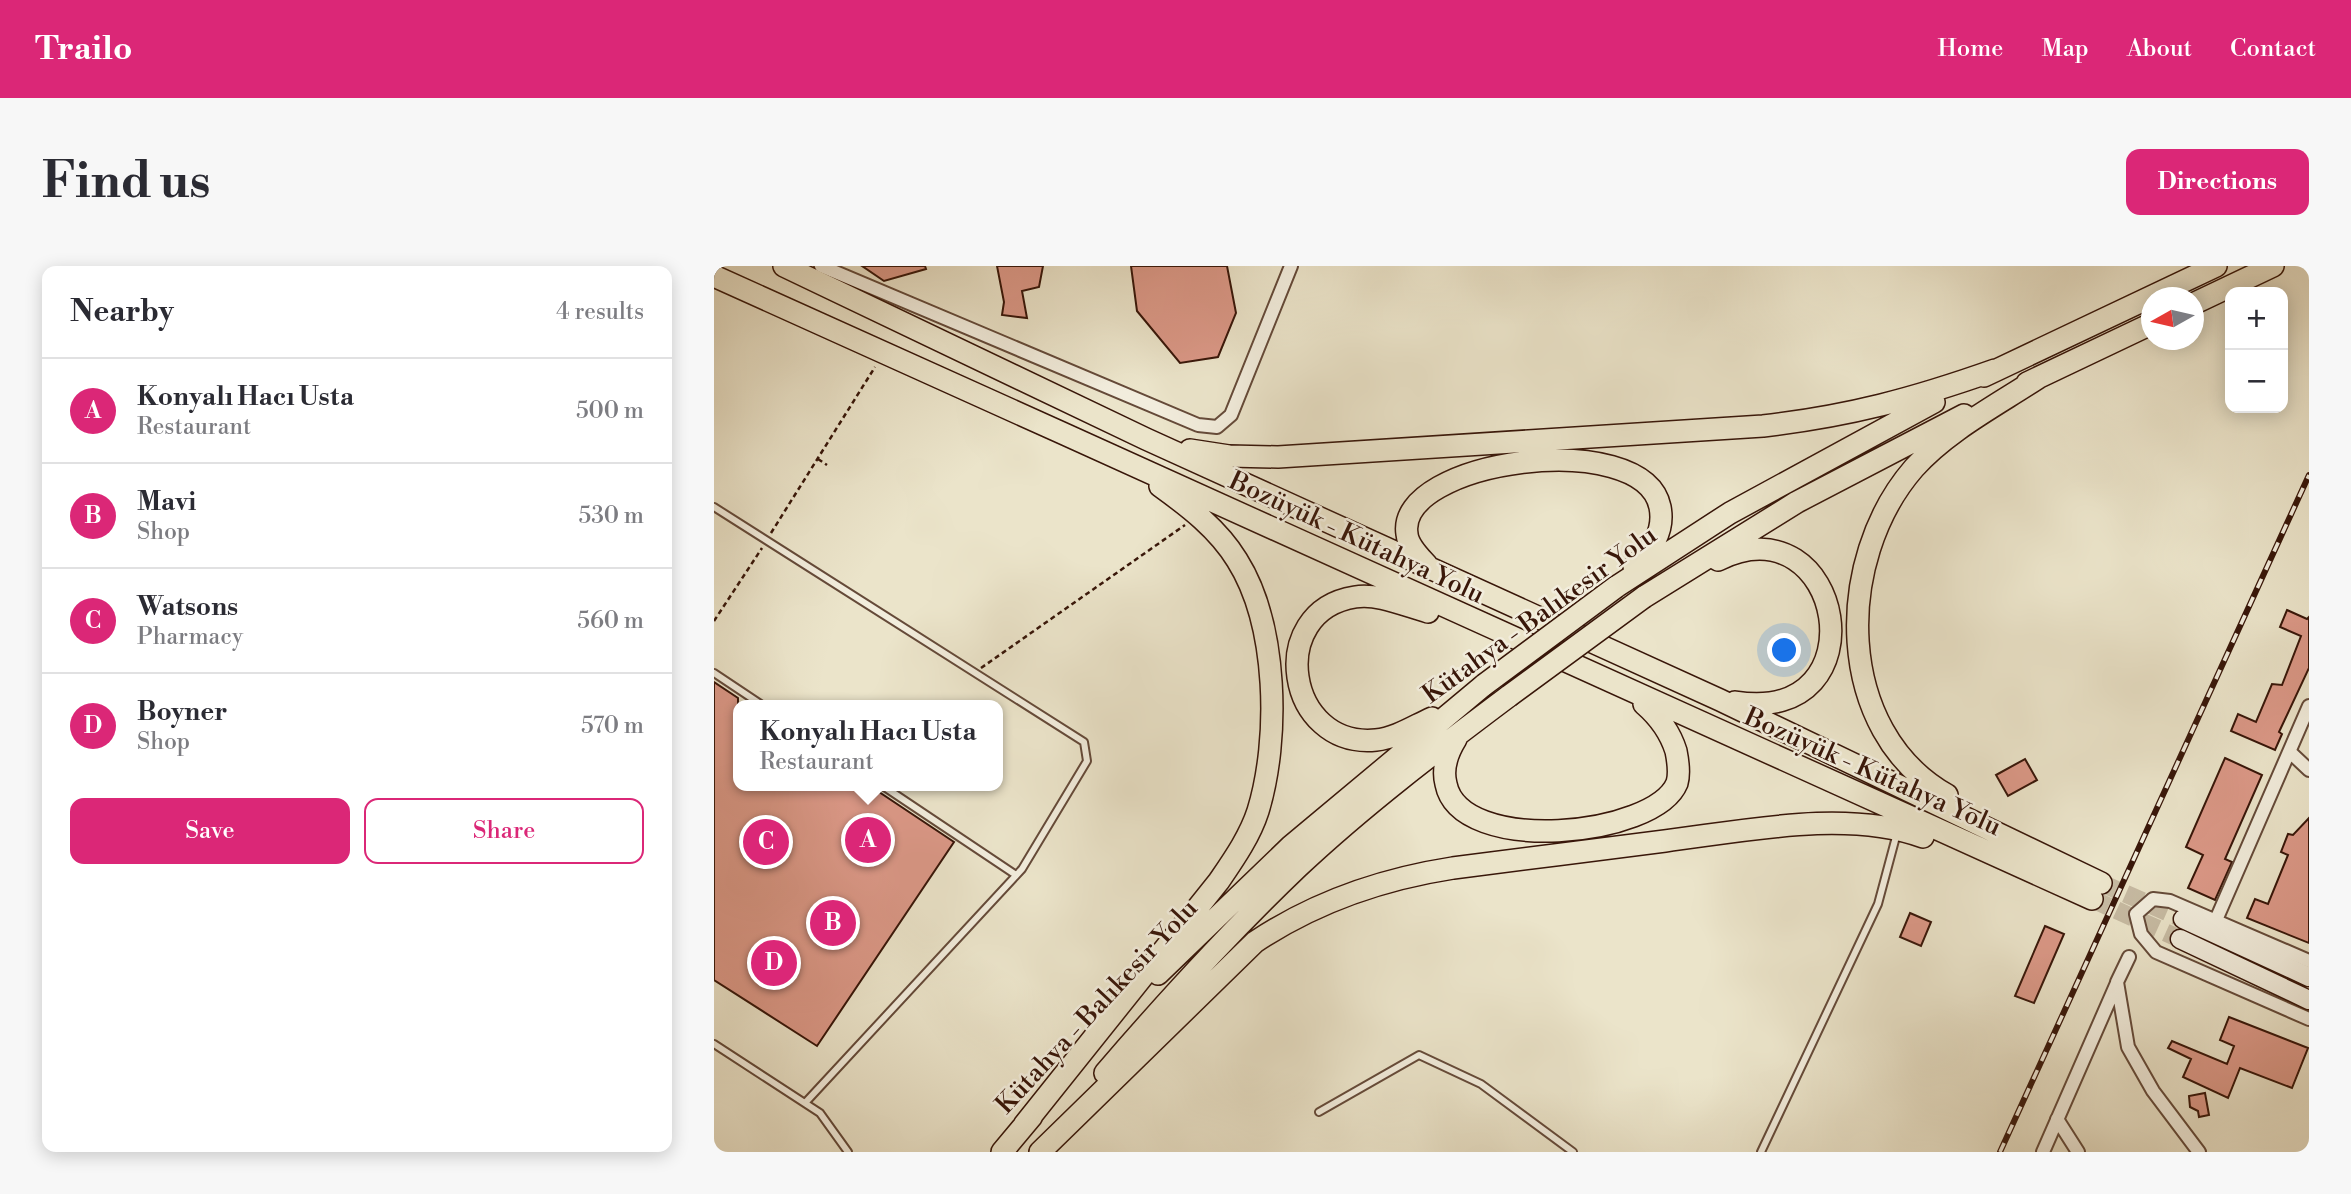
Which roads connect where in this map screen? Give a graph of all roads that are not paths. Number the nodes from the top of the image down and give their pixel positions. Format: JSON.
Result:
{"nodes":[{"id":1,"x":784,"y":266,"type":"edge"},
{"id":2,"x":821,"y":266,"type":"edge"},
{"id":3,"x":1291,"y":266,"type":"edge"},
{"id":4,"x":2216,"y":266,"type":"edge"},
{"id":5,"x":2273,"y":266,"type":"edge"},
{"id":6,"x":714,"y":275,"type":"edge"},
{"id":7,"x":2204,"y":299,"type":"edge"},
{"id":8,"x":2141,"y":329,"type":"edge"},
{"id":9,"x":1995,"y":370,"type":"junction"},
{"id":10,"x":2038,"y":378,"type":"junction"},
{"id":11,"x":1146,"y":439,"type":"junction"},
{"id":12,"x":1122,"y":458,"type":"junction"},
{"id":13,"x":714,"y":507,"type":"edge"},
{"id":14,"x":1428,"y":566,"type":"junction"},
{"id":15,"x":1616,"y":587,"type":"junction"},
{"id":16,"x":1644,"y":597,"type":"junction"},
{"id":17,"x":1485,"y":627,"type":"junction"},
{"id":18,"x":714,"y":673,"type":"edge"},
{"id":19,"x":1484,"y":685,"type":"junction"},
{"id":20,"x":1631,"y":694,"type":"junction"},
{"id":21,"x":1720,"y":699,"type":"junction"},
{"id":22,"x":754,"y":700,"type":"edge"},
{"id":23,"x":2309,"y":706,"type":"edge"},
{"id":24,"x":1461,"y":732,"type":"junction"},
{"id":25,"x":2290,"y":752,"type":"junction"},
{"id":26,"x":2309,"y":770,"type":"edge"},
{"id":27,"x":890,"y":791,"type":"edge"},
{"id":28,"x":1899,"y":828,"type":"junction"},
{"id":29,"x":1016,"y":875,"type":"junction"},
{"id":30,"x":2097,"y":891,"type":"junction"},
{"id":31,"x":2183,"y":919,"type":"tunnel mouth"},
{"id":32,"x":2216,"y":920,"type":"junction"},
{"id":33,"x":2180,"y":939,"type":"tunnel mouth"},
{"id":34,"x":2129,"y":957,"type":"dead end"},
{"id":35,"x":2309,"y":961,"type":"edge"},
{"id":36,"x":2309,"y":977,"type":"edge"},
{"id":37,"x":2117,"y":982,"type":"junction"},
{"id":38,"x":2309,"y":1000,"type":"edge"},
{"id":39,"x":2309,"y":1019,"type":"edge"},
{"id":40,"x":714,"y":1044,"type":"edge"},
{"id":41,"x":805,"y":1103,"type":"junction"},
{"id":42,"x":1319,"y":1112,"type":"dead end"},
{"id":43,"x":2057,"y":1119,"type":"junction"},
{"id":44,"x":1024,"y":1125,"type":"junction"},
{"id":45,"x":848,"y":1152,"type":"edge"},
{"id":46,"x":1002,"y":1152,"type":"edge"},
{"id":47,"x":1038,"y":1152,"type":"edge"},
{"id":48,"x":1573,"y":1152,"type":"edge"},
{"id":49,"x":1761,"y":1152,"type":"edge"},
{"id":50,"x":2043,"y":1152,"type":"edge"},
{"id":51,"x":2078,"y":1152,"type":"edge"},
{"id":52,"x":2199,"y":1152,"type":"edge"}],
"edges":[{"from":1,"to":11,"type":"highway","name":"Bozüyük - Kütahya Yolu"},
{"from":2,"to":3,"type":"street"},
{"from":4,"to":9,"type":"highway","name":"Kütahya - Balıkesir Yolu"},
{"from":5,"to":7,"type":"highway"},
{"from":6,"to":12,"type":"highway","name":"Bozüyük - Kütahya Yolu"},
{"from":8,"to":10,"type":"highway","name":"Kütahya - Balıkesir Yolu"},
{"from":9,"to":11,"type":"highway"},
{"from":9,"to":15,"type":"highway","name":"Kütahya - Balıkesir Yolu"},
{"from":10,"to":16,"type":"highway","name":"Kütahya - Balıkesir Yolu"},
{"from":10,"to":30,"type":"highway"},
{"from":11,"to":14,"type":"highway","name":"Bozüyük - Kütahya Yolu"},
{"from":12,"to":17,"type":"highway","name":"Bozüyük - Kütahya Yolu"},
{"from":12,"to":44,"type":"highway"},
{"from":13,"to":29,"type":"lane"},
{"from":14,"to":15,"type":"highway"},
{"from":14,"to":21,"type":"highway","name":"Bozüyük - Kütahya Yolu"},
{"from":15,"to":19,"type":"highway","name":"Kütahya - Balıkesir Yolu","bridge":true},
{"from":16,"to":21,"type":"highway"},
{"from":16,"to":24,"type":"highway","name":"Kütahya - Balıkesir Yolu","bridge":true},
{"from":17,"to":19,"type":"highway"},
{"from":17,"to":20,"type":"highway","name":"Bozüyük - Kütahya Yolu"},
{"from":18,"to":22,"type":"lane"},
{"from":19,"to":44,"type":"highway","name":"Kütahya - Balıkesir Yolu"},
{"from":20,"to":24,"type":"highway"},
{"from":20,"to":30,"type":"highway","name":"Bozüyük - Kütahya Yolu"},
{"from":21,"to":30,"type":"highway","name":"Bozüyük - Kütahya Yolu"},
{"from":23,"to":25,"type":"street"},
{"from":24,"to":47,"type":"highway","name":"Kütahya - Balıkesir Yolu"},
{"from":25,"to":26,"type":"street"},
{"from":25,"to":32,"type":"street"},
{"from":27,"to":29,"type":"lane"},
{"from":28,"to":30,"type":"highway"},
{"from":28,"to":47,"type":"highway"},
{"from":28,"to":49,"type":"lane"},
{"from":29,"to":41,"type":"lane"},
{"from":31,"to":36,"type":"main road"},
{"from":32,"to":35,"type":"street"},
{"from":32,"to":39,"type":"street"},
{"from":33,"to":38,"type":"main road"},
{"from":34,"to":37,"type":"street"},
{"from":37,"to":43,"type":"street"},
{"from":37,"to":52,"type":"street"},
{"from":40,"to":41,"type":"lane"},
{"from":41,"to":45,"type":"lane"},
{"from":42,"to":48,"type":"lane"},
{"from":43,"to":50,"type":"street"},
{"from":43,"to":51,"type":"street"},
{"from":44,"to":46,"type":"highway","name":"Kütahya - Balıkesir Yolu"}]}
